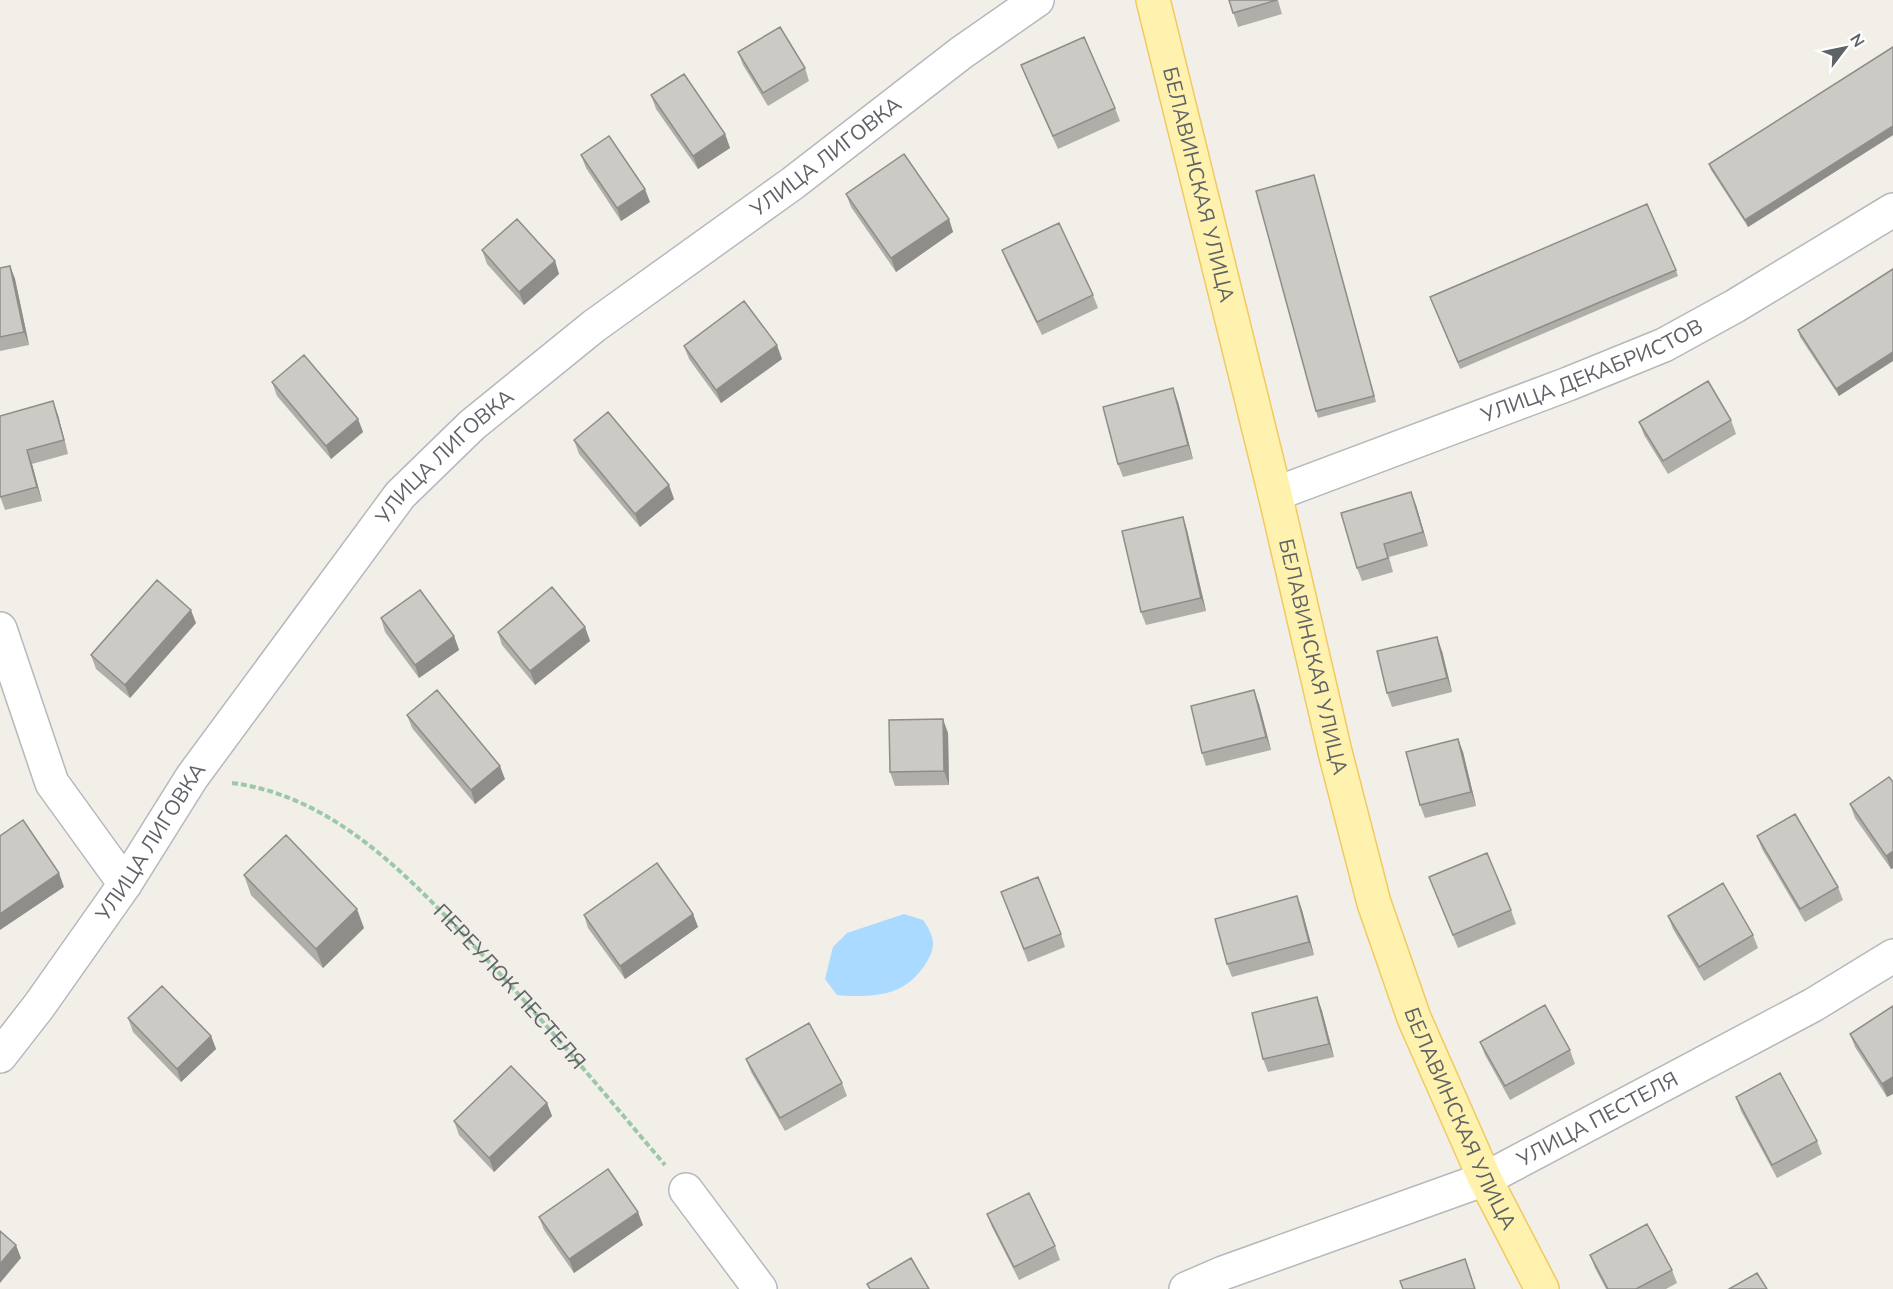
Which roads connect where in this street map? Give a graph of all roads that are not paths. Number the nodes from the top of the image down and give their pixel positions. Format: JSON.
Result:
{"nodes":[{"id":1,"x":1037,"y":0,"type":"edge"},
{"id":2,"x":1154,"y":0,"type":"edge"},
{"id":3,"x":1893,"y":210,"type":"edge"},
{"id":4,"x":1275,"y":494,"type":"junction"},
{"id":5,"x":0,"y":629,"type":"edge"},
{"id":6,"x":125,"y":884,"type":"junction"},
{"id":7,"x":1893,"y":956,"type":"edge"},
{"id":8,"x":0,"y":1056,"type":"edge"},
{"id":9,"x":1485,"y":1179,"type":"junction"},
{"id":10,"x":686,"y":1190,"type":"road end"},
{"id":11,"x":760,"y":1289,"type":"edge"},
{"id":12,"x":1186,"y":1289,"type":"edge"},
{"id":13,"x":1542,"y":1289,"type":"edge"}],
"edges":[{"from":1,"to":6,"type":"street","name":"УЛИЦА ЛИГОВКА"},
{"from":2,"to":4,"type":"main road","name":"БЕЛАВИНСКАЯ УЛИЦА"},
{"from":3,"to":4,"type":"street","name":"УЛИЦА ДЕКАБРИСТОВ"},
{"from":4,"to":9,"type":"main road","name":"БЕЛАВИНСКАЯ УЛИЦА"},
{"from":5,"to":6,"type":"street"},
{"from":6,"to":8,"type":"street","name":"УЛИЦА ЛИГОВКА"},
{"from":7,"to":9,"type":"street","name":"УЛИЦА ПЕСТЕЛЯ"},
{"from":9,"to":12,"type":"street","name":"УЛИЦА ПЕСТЕЛЯ"},
{"from":9,"to":13,"type":"main road","name":"БЕЛАВИНСКАЯ УЛИЦА"},
{"from":10,"to":11,"type":"street"}]}
